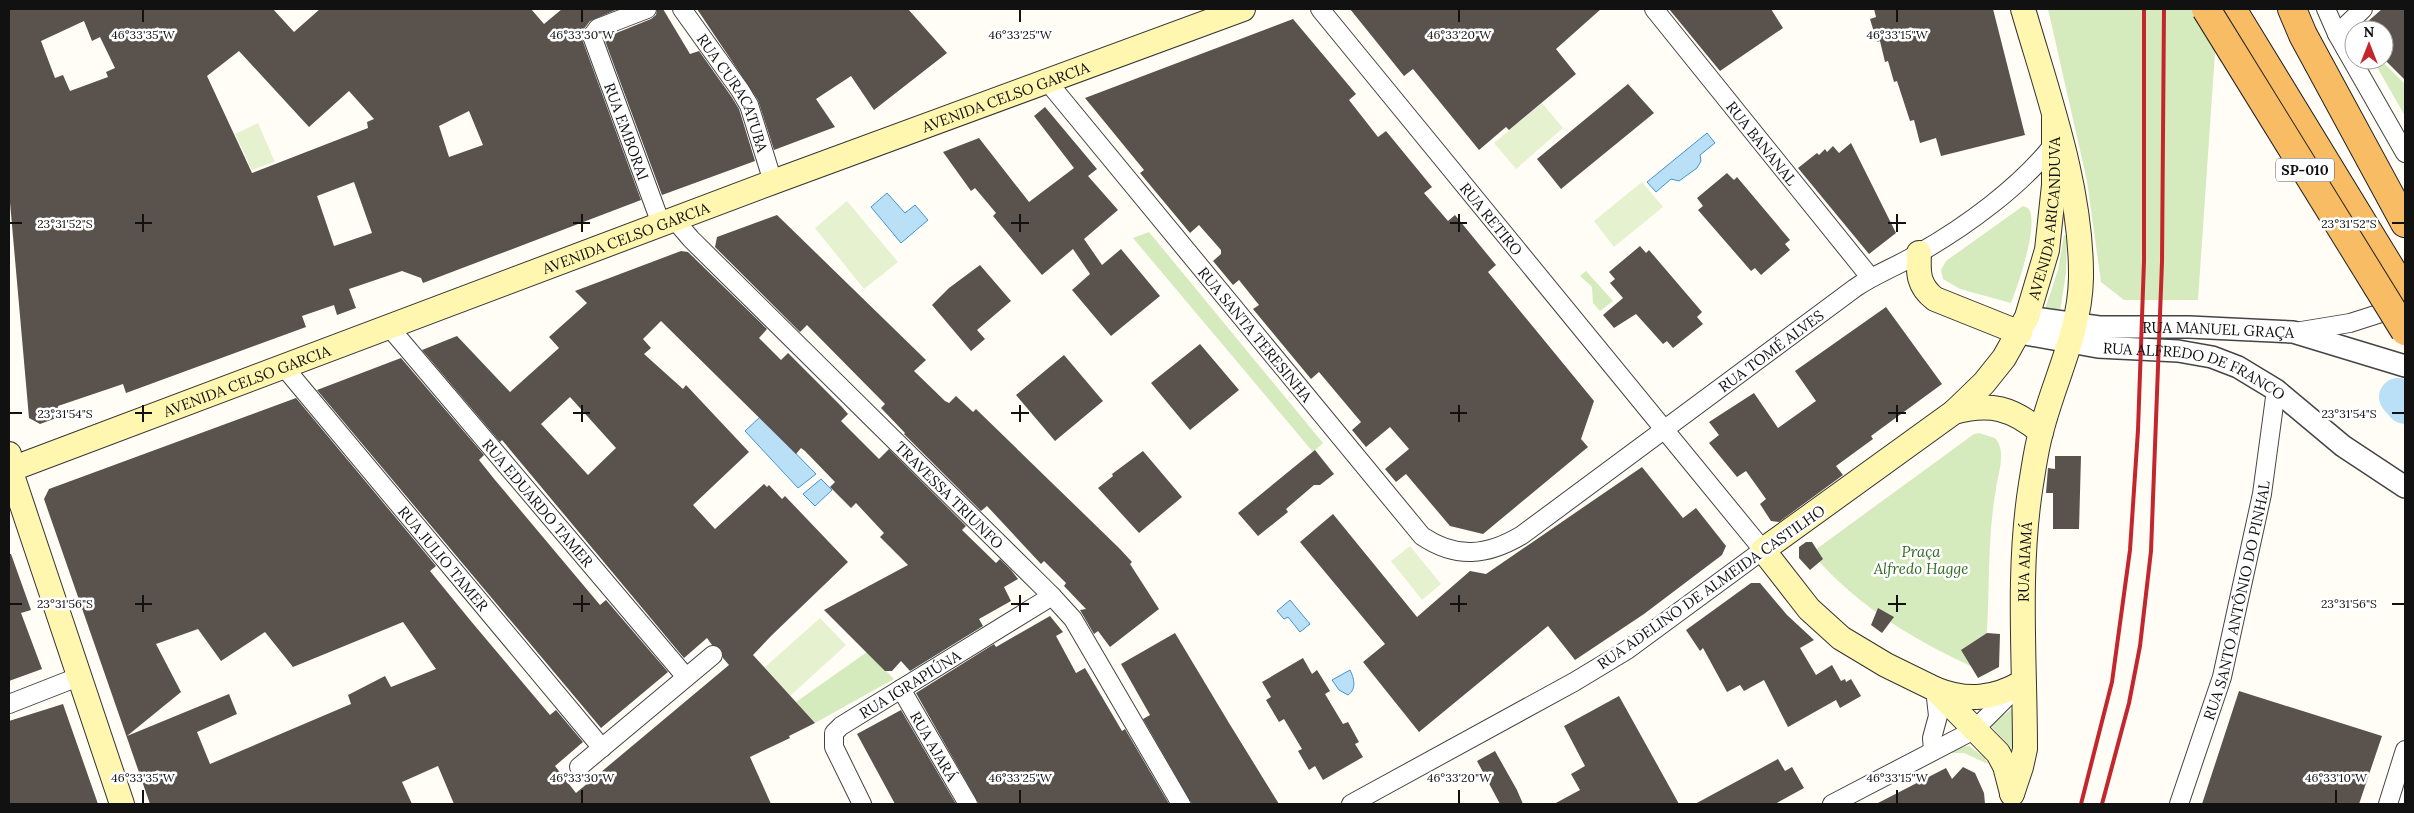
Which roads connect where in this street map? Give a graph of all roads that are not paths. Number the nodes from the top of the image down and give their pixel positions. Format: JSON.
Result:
{"nodes":[{"id":1,"x":647,"y":9,"type":"edge"},
{"id":2,"x":682,"y":9,"type":"edge"},
{"id":3,"x":1242,"y":9,"type":"edge"},
{"id":4,"x":1320,"y":9,"type":"edge"},
{"id":5,"x":1654,"y":9,"type":"edge"},
{"id":6,"x":2024,"y":9,"type":"edge"},
{"id":7,"x":2206,"y":9,"type":"edge"},
{"id":8,"x":2232,"y":9,"type":"edge"},
{"id":9,"x":2292,"y":9,"type":"edge"},
{"id":10,"x":2326,"y":9,"type":"edge"},
{"id":11,"x":2363,"y":9,"type":"edge"},
{"id":12,"x":2337,"y":34,"type":"junction"},
{"id":13,"x":1046,"y":81,"type":"junction"},
{"id":14,"x":2054,"y":119,"type":"junction"},
{"id":15,"x":2053,"y":145,"type":"junction"},
{"id":16,"x":2405,"y":153,"type":"edge"},
{"id":17,"x":773,"y":182,"type":"junction"},
{"id":18,"x":668,"y":221,"type":"junction"},
{"id":19,"x":2405,"y":223,"type":"edge"},
{"id":20,"x":1919,"y":253,"type":"junction"},
{"id":21,"x":1870,"y":277,"type":"junction"},
{"id":22,"x":2405,"y":292,"type":"edge"},
{"id":23,"x":2405,"y":304,"type":"edge"},
{"id":24,"x":2024,"y":325,"type":"junction"},
{"id":25,"x":390,"y":328,"type":"junction"},
{"id":26,"x":2405,"y":330,"type":"edge"},
{"id":27,"x":2292,"y":332,"type":"junction"},
{"id":28,"x":2073,"y":334,"type":"junction"},
{"id":29,"x":2405,"y":366,"type":"edge"},
{"id":30,"x":284,"y":367,"type":"junction"},
{"id":31,"x":2276,"y":390,"type":"junction"},
{"id":32,"x":1954,"y":412,"type":"junction"},
{"id":33,"x":1663,"y":428,"type":"junction"},
{"id":34,"x":2041,"y":432,"type":"junction"},
{"id":35,"x":9,"y":464,"type":"edge"},
{"id":36,"x":2405,"y":487,"type":"edge"},
{"id":37,"x":1763,"y":550,"type":"junction"},
{"id":38,"x":1484,"y":552,"type":"joint"},
{"id":39,"x":1052,"y":596,"type":"junction"},
{"id":40,"x":714,"y":655,"type":"dead end"},
{"id":41,"x":78,"y":677,"type":"junction"},
{"id":42,"x":686,"y":677,"type":"junction"},
{"id":43,"x":2023,"y":682,"type":"junction"},
{"id":44,"x":901,"y":689,"type":"junction"},
{"id":45,"x":1935,"y":689,"type":"junction"},
{"id":46,"x":9,"y":704,"type":"edge"},
{"id":47,"x":1974,"y":730,"type":"junction"},
{"id":48,"x":602,"y":748,"type":"junction"},
{"id":49,"x":1933,"y":750,"type":"junction"},
{"id":50,"x":2405,"y":750,"type":"edge"},
{"id":51,"x":579,"y":767,"type":"dead end"},
{"id":52,"x":2009,"y":799,"type":"edge"},
{"id":53,"x":122,"y":804,"type":"edge"},
{"id":54,"x":862,"y":804,"type":"edge"},
{"id":55,"x":968,"y":804,"type":"edge"},
{"id":56,"x":1181,"y":804,"type":"edge"},
{"id":57,"x":1350,"y":804,"type":"edge"},
{"id":58,"x":1832,"y":804,"type":"edge"},
{"id":59,"x":2179,"y":804,"type":"edge"},
{"id":60,"x":2388,"y":804,"type":"edge"}],
"edges":[{"from":1,"to":18,"type":"street","name":"RUA EMBORAI"},
{"from":2,"to":17,"type":"street","name":"RUA CURACATUBA"},
{"from":3,"to":13,"type":"main road","name":"AVENIDA CELSO GARCIA"},
{"from":4,"to":33,"type":"street","name":"RUA RETIRO"},
{"from":5,"to":21,"type":"street","name":"RUA BANANAL"},
{"from":6,"to":14,"type":"main road","name":"AVENIDA ARICANDUVA"},
{"from":7,"to":26,"type":"highway","number":"SP-010","bridge":true},
{"from":8,"to":22,"type":"highway","number":"SP-010"},
{"from":9,"to":19,"type":"highway"},
{"from":10,"to":12,"type":"street"},
{"from":11,"to":12,"type":"street"},
{"from":12,"to":16,"type":"street"},
{"from":13,"to":17,"type":"main road","name":"AVENIDA CELSO GARCIA"},
{"from":13,"to":38,"type":"street","name":"RUA SANTA TERESINHA"},
{"from":14,"to":15,"type":"main road","name":"AVENIDA ARICANDUVA"},
{"from":14,"to":28,"type":"main road","name":"AVENIDA ARICANDUVA"},
{"from":15,"to":20,"type":"street","name":"RUA TOMÉ ALVES"},
{"from":15,"to":24,"type":"main road","name":"AVENIDA ARICANDUVA"},
{"from":17,"to":18,"type":"main road","name":"AVENIDA CELSO GARCIA"},
{"from":18,"to":25,"type":"main road","name":"AVENIDA CELSO GARCIA"},
{"from":18,"to":39,"type":"street","name":"TRAVESSA TRIUNFO"},
{"from":20,"to":21,"type":"street","name":"RUA TOMÉ ALVES"},
{"from":20,"to":24,"type":"main road"},
{"from":21,"to":33,"type":"street","name":"RUA TOMÉ ALVES"},
{"from":23,"to":27,"type":"street"},
{"from":24,"to":28,"type":"street","name":"RUA MANUEL GRAÇA"},
{"from":24,"to":32,"type":"main road","name":"RUA ADELINO DE ALMEIDA CASTILHO"},
{"from":25,"to":30,"type":"main road","name":"AVENIDA CELSO GARCIA"},
{"from":25,"to":42,"type":"street","name":"RUA EDUARDO TAMER"},
{"from":27,"to":28,"type":"street","name":"RUA MANUEL GRAÇA"},
{"from":27,"to":29,"type":"street","name":"RUA MANUEL GRAÇA"},
{"from":28,"to":31,"type":"street","name":"RUA ALFREDO DE FRANCO"},
{"from":28,"to":34,"type":"main road","name":"RUA AIAMÁ"},
{"from":30,"to":35,"type":"main road","name":"AVENIDA CELSO GARCIA"},
{"from":30,"to":48,"type":"street","name":"RUA JULIO TAMER"},
{"from":31,"to":36,"type":"street","name":"RUA ALFREDO DE FRANCO"},
{"from":31,"to":59,"type":"street","name":"RUA SANTO ANTÔNIO DO PINHAL"},
{"from":32,"to":34,"type":"main road"},
{"from":32,"to":37,"type":"main road","name":"RUA ADELINO DE ALMEIDA CASTILHO"},
{"from":33,"to":37,"type":"street","name":"RUA RETIRO"},
{"from":33,"to":38,"type":"street","name":"RUA TOMÉ ALVES"},
{"from":34,"to":43,"type":"main road","name":"RUA AIAMÁ"},
{"from":35,"to":41,"type":"main road"},
{"from":37,"to":45,"type":"main road"},
{"from":37,"to":57,"type":"street","name":"RUA ADELINO DE ALMEIDA CASTILHO"},
{"from":39,"to":44,"type":"street","name":"RUA IGRAPIÚNA"},
{"from":39,"to":56,"type":"street","name":"TRAVESSA TRIUNFO"},
{"from":40,"to":42,"type":"street"},
{"from":41,"to":46,"type":"street"},
{"from":41,"to":53,"type":"main road"},
{"from":42,"to":48,"type":"street"},
{"from":43,"to":45,"type":"main road"},
{"from":43,"to":47,"type":"street"},
{"from":43,"to":52,"type":"main road","name":"RUA AIAMÁ"},
{"from":44,"to":54,"type":"street","name":"RUA IGRAPIÚNA"},
{"from":44,"to":55,"type":"street","name":"RUA AJARÁ"},
{"from":45,"to":47,"type":"main road"},
{"from":45,"to":49,"type":"street"},
{"from":47,"to":49,"type":"street"},
{"from":47,"to":52,"type":"main road"},
{"from":48,"to":51,"type":"street"},
{"from":49,"to":58,"type":"street"},
{"from":50,"to":60,"type":"street"}]}
